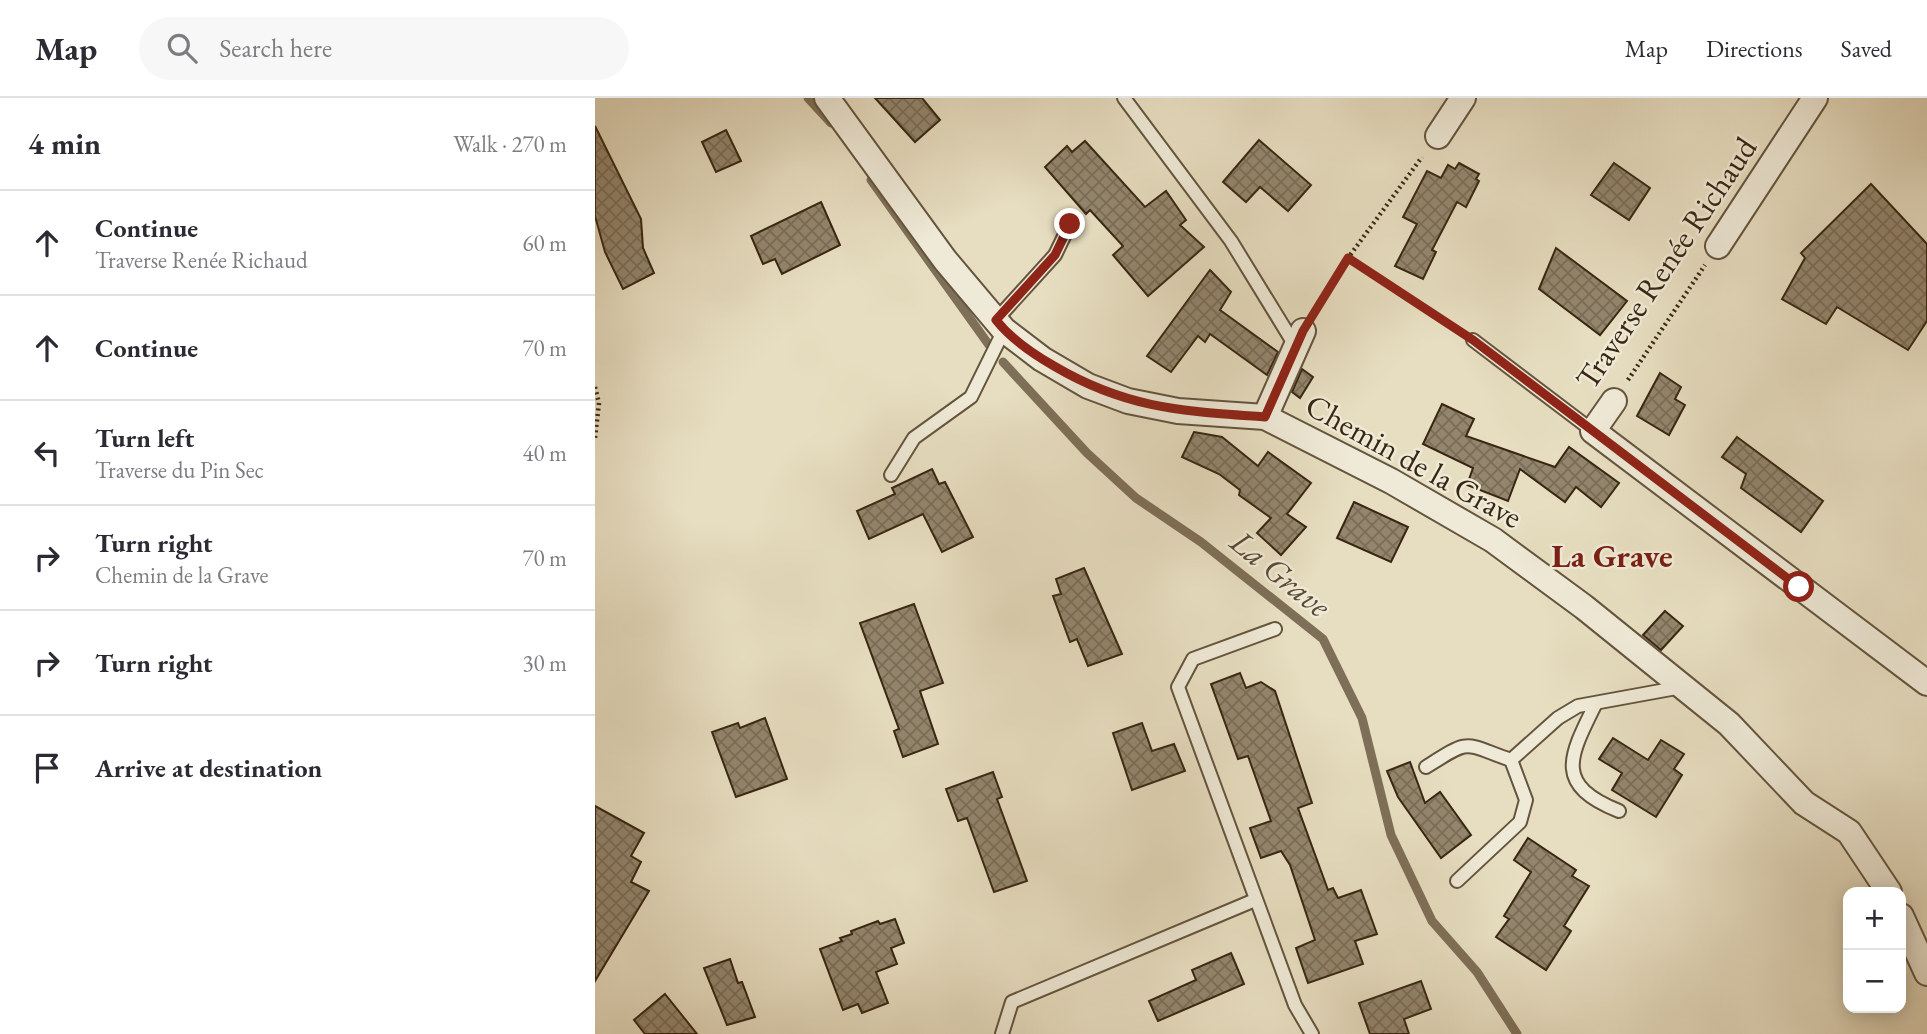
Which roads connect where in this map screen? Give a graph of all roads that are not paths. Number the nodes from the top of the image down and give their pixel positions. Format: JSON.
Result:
{"nodes":[{"id":1,"x":827,"y":98,"type":"edge"},
{"id":2,"x":1124,"y":98,"type":"edge"},
{"id":3,"x":1463,"y":98,"type":"edge"},
{"id":4,"x":1815,"y":98,"type":"edge"},
{"id":5,"x":1438,"y":136,"type":"road end"},
{"id":6,"x":1070,"y":224,"type":"dead end"},
{"id":7,"x":1718,"y":246,"type":"road end"},
{"id":8,"x":1000,"y":325,"type":"junction"},
{"id":9,"x":1300,"y":339,"type":"joint"},
{"id":10,"x":1473,"y":340,"type":"road end"},
{"id":11,"x":1613,"y":401,"type":"road end"},
{"id":12,"x":1265,"y":417,"type":"junction"},
{"id":13,"x":1594,"y":431,"type":"junction"},
{"id":14,"x":891,"y":475,"type":"dead end"},
{"id":15,"x":1275,"y":629,"type":"dead end"},
{"id":16,"x":1927,"y":683,"type":"edge"},
{"id":17,"x":1682,"y":687,"type":"junction"},
{"id":18,"x":1595,"y":705,"type":"junction"},
{"id":19,"x":1511,"y":760,"type":"junction"},
{"id":20,"x":1426,"y":767,"type":"dead end"},
{"id":21,"x":1619,"y":811,"type":"dead end"},
{"id":22,"x":1457,"y":881,"type":"dead end"},
{"id":23,"x":1886,"y":887,"type":"edge"},
{"id":24,"x":1255,"y":900,"type":"junction"},
{"id":25,"x":1906,"y":927,"type":"edge"},
{"id":26,"x":1927,"y":973,"type":"edge"},
{"id":27,"x":1002,"y":1034,"type":"edge"},
{"id":28,"x":1313,"y":1034,"type":"edge"}],
"edges":[{"from":1,"to":8,"type":"street","name":"Chemin de la Grave"},
{"from":2,"to":9,"type":"lane"},
{"from":3,"to":5,"type":"street"},
{"from":4,"to":7,"type":"street","name":"Traverse Renée Richaud"},
{"from":6,"to":8,"type":"lane"},
{"from":8,"to":12,"type":"street","name":"Chemin de la Grave"},
{"from":8,"to":14,"type":"lane"},
{"from":9,"to":12,"type":"street"},
{"from":10,"to":13,"type":"lane"},
{"from":11,"to":13,"type":"street","name":"Traverse Renée Richaud"},
{"from":12,"to":17,"type":"street","name":"Chemin de la Grave"},
{"from":13,"to":16,"type":"street","name":"Traverse Renée Richaud"},
{"from":15,"to":24,"type":"lane"},
{"from":17,"to":18,"type":"lane"},
{"from":17,"to":23,"type":"street","name":"Chemin de la Grave"},
{"from":18,"to":19,"type":"lane"},
{"from":18,"to":21,"type":"lane"},
{"from":19,"to":20,"type":"lane"},
{"from":19,"to":22,"type":"lane"},
{"from":24,"to":27,"type":"lane"},
{"from":24,"to":28,"type":"lane"},
{"from":25,"to":26,"type":"street"}]}
